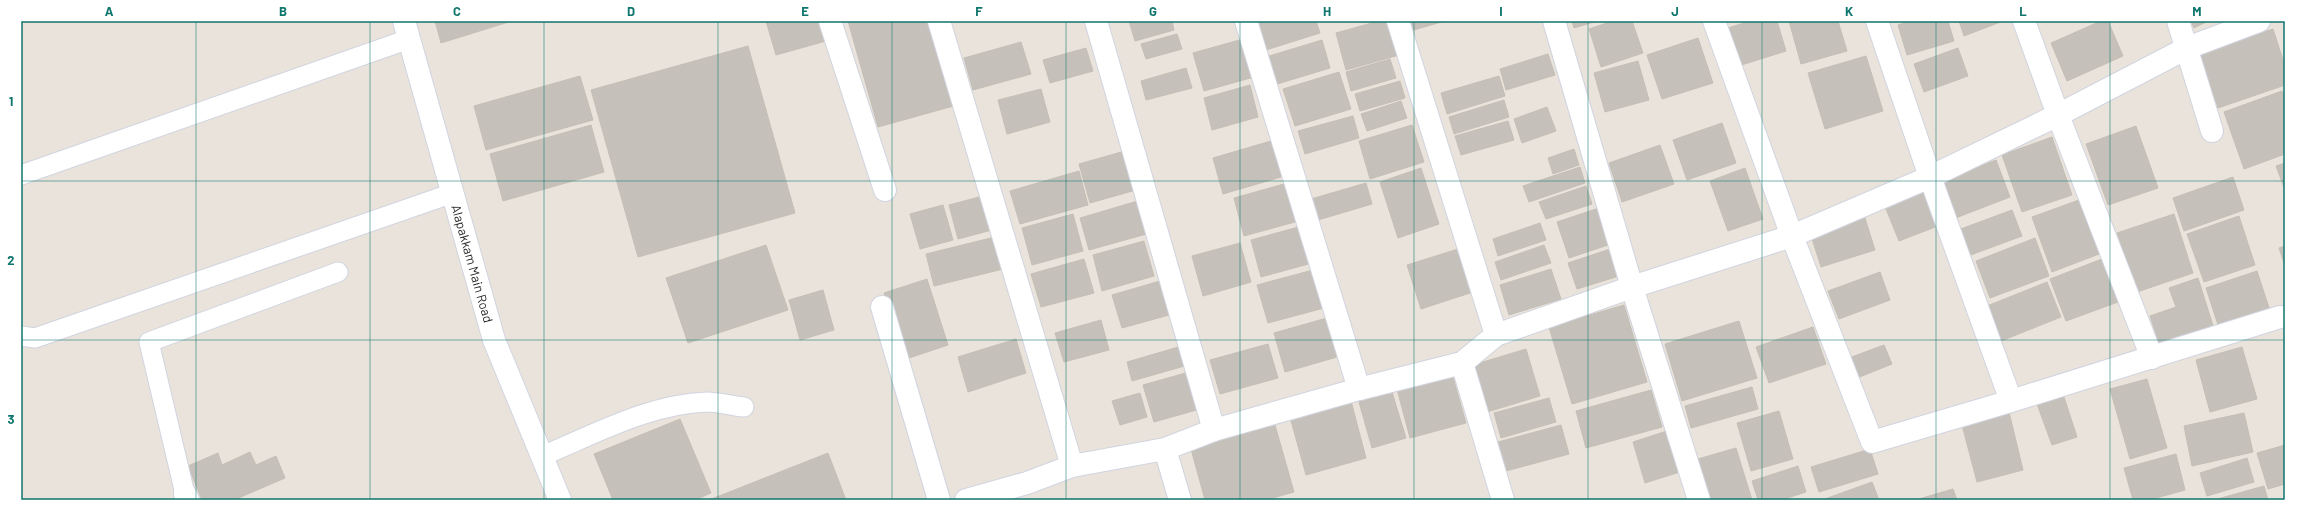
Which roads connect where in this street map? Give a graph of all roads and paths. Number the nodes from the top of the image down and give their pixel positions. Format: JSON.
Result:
{"nodes":[{"id":1,"x":830,"y":21,"type":"edge"},
{"id":2,"x":939,"y":21,"type":"edge"},
{"id":3,"x":1096,"y":21,"type":"edge"},
{"id":4,"x":1246,"y":21,"type":"edge"},
{"id":5,"x":1398,"y":21,"type":"edge"},
{"id":6,"x":1554,"y":21,"type":"edge"},
{"id":7,"x":1714,"y":21,"type":"edge"},
{"id":8,"x":1877,"y":21,"type":"edge"},
{"id":9,"x":2024,"y":21,"type":"edge"},
{"id":10,"x":2178,"y":21,"type":"edge"},
{"id":11,"x":2259,"y":21,"type":"edge"},
{"id":12,"x":406,"y":30,"type":"edge"},
{"id":13,"x":2187,"y":48,"type":"junction"},
{"id":14,"x":2058,"y":115,"type":"junction"},
{"id":15,"x":2212,"y":131,"type":"dead end"},
{"id":16,"x":21,"y":175,"type":"edge"},
{"id":17,"x":1930,"y":177,"type":"junction"},
{"id":18,"x":885,"y":190,"type":"dead end"},
{"id":19,"x":453,"y":193,"type":"junction"},
{"id":20,"x":1792,"y":236,"type":"junction"},
{"id":21,"x":338,"y":272,"type":"dead end"},
{"id":22,"x":1632,"y":287,"type":"junction"},
{"id":23,"x":882,"y":307,"type":"dead end"},
{"id":24,"x":2280,"y":317,"type":"dead end"},
{"id":25,"x":1496,"y":335,"type":"junction"},
{"id":26,"x":21,"y":336,"type":"edge"},
{"id":27,"x":2152,"y":358,"type":"junction"},
{"id":28,"x":1462,"y":363,"type":"junction"},
{"id":29,"x":1359,"y":389,"type":"junction"},
{"id":30,"x":2011,"y":401,"type":"junction"},
{"id":31,"x":744,"y":408,"type":"dead end"},
{"id":32,"x":1214,"y":430,"type":"junction"},
{"id":33,"x":1165,"y":449,"type":"junction"},
{"id":34,"x":542,"y":456,"type":"junction"},
{"id":35,"x":1072,"y":466,"type":"junction"},
{"id":36,"x":1029,"y":491,"type":"edge"},
{"id":37,"x":187,"y":497,"type":"edge"},
{"id":38,"x":560,"y":500,"type":"edge"},
{"id":39,"x":939,"y":500,"type":"edge"},
{"id":40,"x":966,"y":500,"type":"edge"},
{"id":41,"x":1180,"y":500,"type":"edge"},
{"id":42,"x":1503,"y":500,"type":"edge"},
{"id":43,"x":1698,"y":500,"type":"edge"}],
"edges":[{"from":1,"to":18,"type":"street"},
{"from":2,"to":35,"type":"street"},
{"from":3,"to":32,"type":"street"},
{"from":4,"to":29,"type":"street"},
{"from":5,"to":25,"type":"street"},
{"from":6,"to":22,"type":"street"},
{"from":7,"to":20,"type":"street"},
{"from":8,"to":17,"type":"street"},
{"from":9,"to":14,"type":"street"},
{"from":10,"to":13,"type":"street"},
{"from":11,"to":13,"type":"street"},
{"from":12,"to":16,"type":"lane"},
{"from":12,"to":19,"type":"street","name":"Alapakkam Main Road"},
{"from":13,"to":14,"type":"street"},
{"from":13,"to":15,"type":"street"},
{"from":14,"to":17,"type":"street"},
{"from":14,"to":27,"type":"street"},
{"from":17,"to":20,"type":"street"},
{"from":17,"to":30,"type":"street"},
{"from":19,"to":26,"type":"lane"},
{"from":19,"to":34,"type":"street","name":"Alapakkam Main Road"},
{"from":20,"to":22,"type":"street"},
{"from":20,"to":30,"type":"street"},
{"from":21,"to":37,"type":"lane"},
{"from":22,"to":25,"type":"street"},
{"from":22,"to":43,"type":"street"},
{"from":23,"to":39,"type":"street"},
{"from":24,"to":27,"type":"street"},
{"from":25,"to":28,"type":"street"},
{"from":27,"to":30,"type":"street"},
{"from":28,"to":29,"type":"street"},
{"from":28,"to":42,"type":"street"},
{"from":29,"to":32,"type":"street"},
{"from":31,"to":34,"type":"lane"},
{"from":32,"to":33,"type":"street"},
{"from":33,"to":35,"type":"street"},
{"from":33,"to":41,"type":"street"},
{"from":34,"to":38,"type":"street","name":"Alapakkam Main Road"},
{"from":35,"to":36,"type":"street"},
{"from":36,"to":40,"type":"street"}]}
